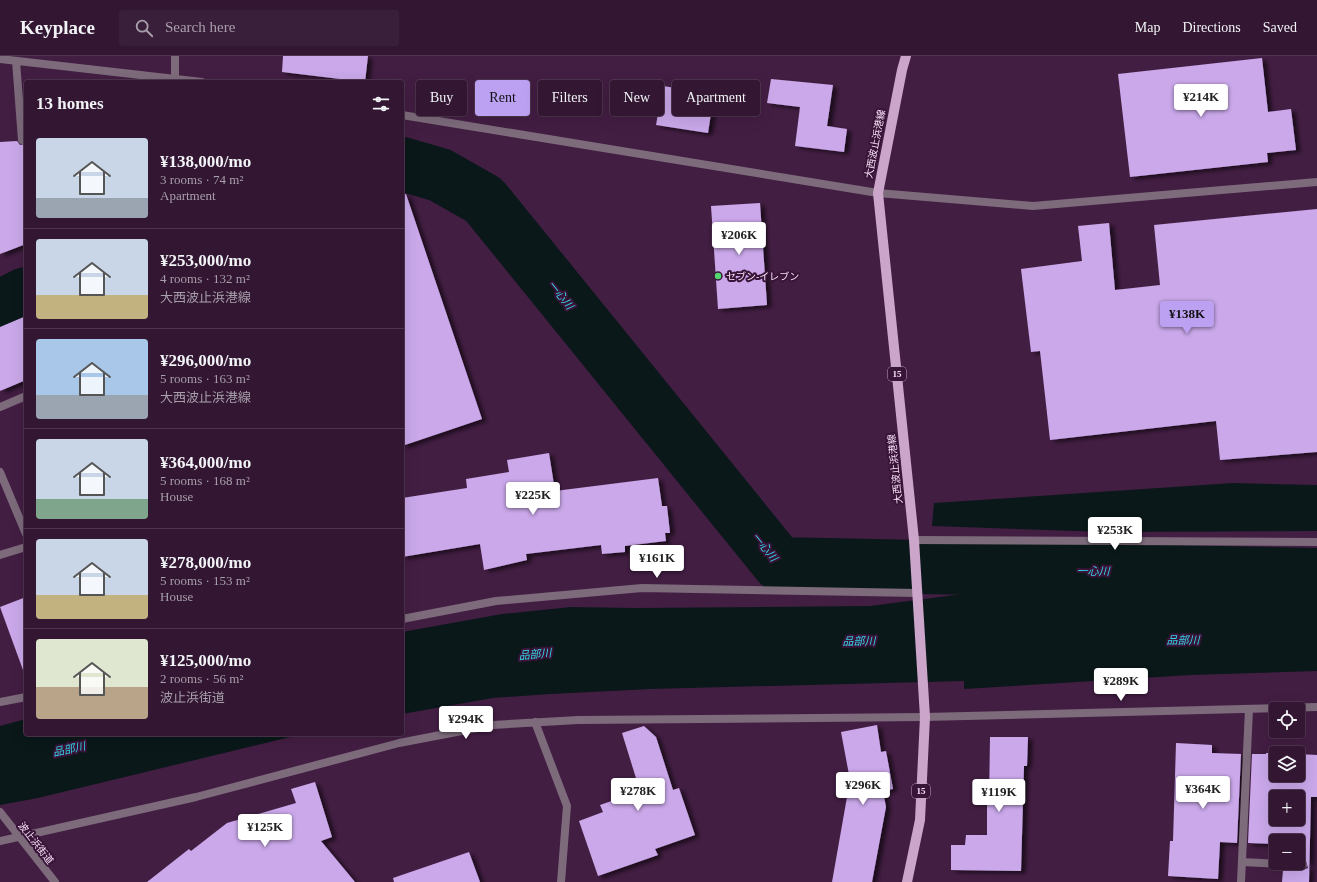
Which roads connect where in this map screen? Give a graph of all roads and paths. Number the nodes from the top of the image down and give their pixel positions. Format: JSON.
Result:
{"nodes":[{"id":1,"x":175,"y":56,"type":"edge"},
{"id":2,"x":906,"y":56,"type":"edge"},
{"id":3,"x":0,"y":59,"type":"edge"},
{"id":4,"x":16,"y":61,"type":"junction"},
{"id":5,"x":175,"y":78,"type":"junction"},
{"id":6,"x":188,"y":80,"type":"edge"},
{"id":7,"x":404,"y":115,"type":"edge"},
{"id":8,"x":22,"y":140,"type":"dead end"},
{"id":9,"x":1317,"y":182,"type":"edge"},
{"id":10,"x":878,"y":194,"type":"junction"},
{"id":11,"x":24,"y":397,"type":"edge"},
{"id":12,"x":0,"y":407,"type":"edge"},
{"id":13,"x":0,"y":472,"type":"edge"},
{"id":14,"x":24,"y":529,"type":"edge"},
{"id":15,"x":914,"y":540,"type":"junction"},
{"id":16,"x":1317,"y":542,"type":"edge"},
{"id":17,"x":24,"y":548,"type":"edge"},
{"id":18,"x":0,"y":554,"type":"edge"},
{"id":19,"x":917,"y":593,"type":"junction"},
{"id":20,"x":404,"y":619,"type":"edge"},
{"id":21,"x":24,"y":697,"type":"edge"},
{"id":22,"x":0,"y":702,"type":"edge"},
{"id":23,"x":1317,"y":707,"type":"edge"},
{"id":24,"x":1249,"y":709,"type":"junction"},
{"id":25,"x":925,"y":717,"type":"junction"},
{"id":26,"x":535,"y":722,"type":"junction"},
{"id":27,"x":1,"y":814,"type":"edge"},
{"id":28,"x":18,"y":837,"type":"junction"},
{"id":29,"x":0,"y":841,"type":"edge"},
{"id":30,"x":1242,"y":862,"type":"junction"},
{"id":31,"x":1269,"y":863,"type":"edge"},
{"id":32,"x":55,"y":882,"type":"edge"},
{"id":33,"x":561,"y":882,"type":"edge"},
{"id":34,"x":907,"y":882,"type":"edge"},
{"id":35,"x":1241,"y":882,"type":"edge"}],
"edges":[{"from":1,"to":5,"type":"street"},
{"from":2,"to":10,"type":"main road","name":"大西波止浜港線","number":"15"},
{"from":3,"to":4,"type":"street"},
{"from":4,"to":5,"type":"street"},
{"from":4,"to":8,"type":"street"},
{"from":5,"to":6,"type":"street"},
{"from":7,"to":10,"type":"street"},
{"from":9,"to":10,"type":"street"},
{"from":10,"to":15,"type":"main road","name":"大西波止浜港線","number":"15"},
{"from":11,"to":12,"type":"street"},
{"from":13,"to":14,"type":"street"},
{"from":15,"to":16,"type":"street"},
{"from":15,"to":19,"type":"main road","name":"大西波止浜港線","number":"15"},
{"from":17,"to":18,"type":"street"},
{"from":19,"to":20,"type":"street"},
{"from":19,"to":25,"type":"main road","name":"大西波止浜港線","number":"15"},
{"from":21,"to":22,"type":"street"},
{"from":23,"to":24,"type":"street"},
{"from":24,"to":25,"type":"street"},
{"from":24,"to":30,"type":"street"},
{"from":25,"to":26,"type":"street"},
{"from":25,"to":34,"type":"main road","name":"大西波止浜港線","number":"15"},
{"from":26,"to":28,"type":"street"},
{"from":26,"to":33,"type":"street"},
{"from":27,"to":28,"type":"street","name":"波止浜街道"},
{"from":28,"to":29,"type":"street"},
{"from":28,"to":32,"type":"street","name":"波止浜街道"},
{"from":30,"to":31,"type":"street"},
{"from":30,"to":35,"type":"street"}]}
